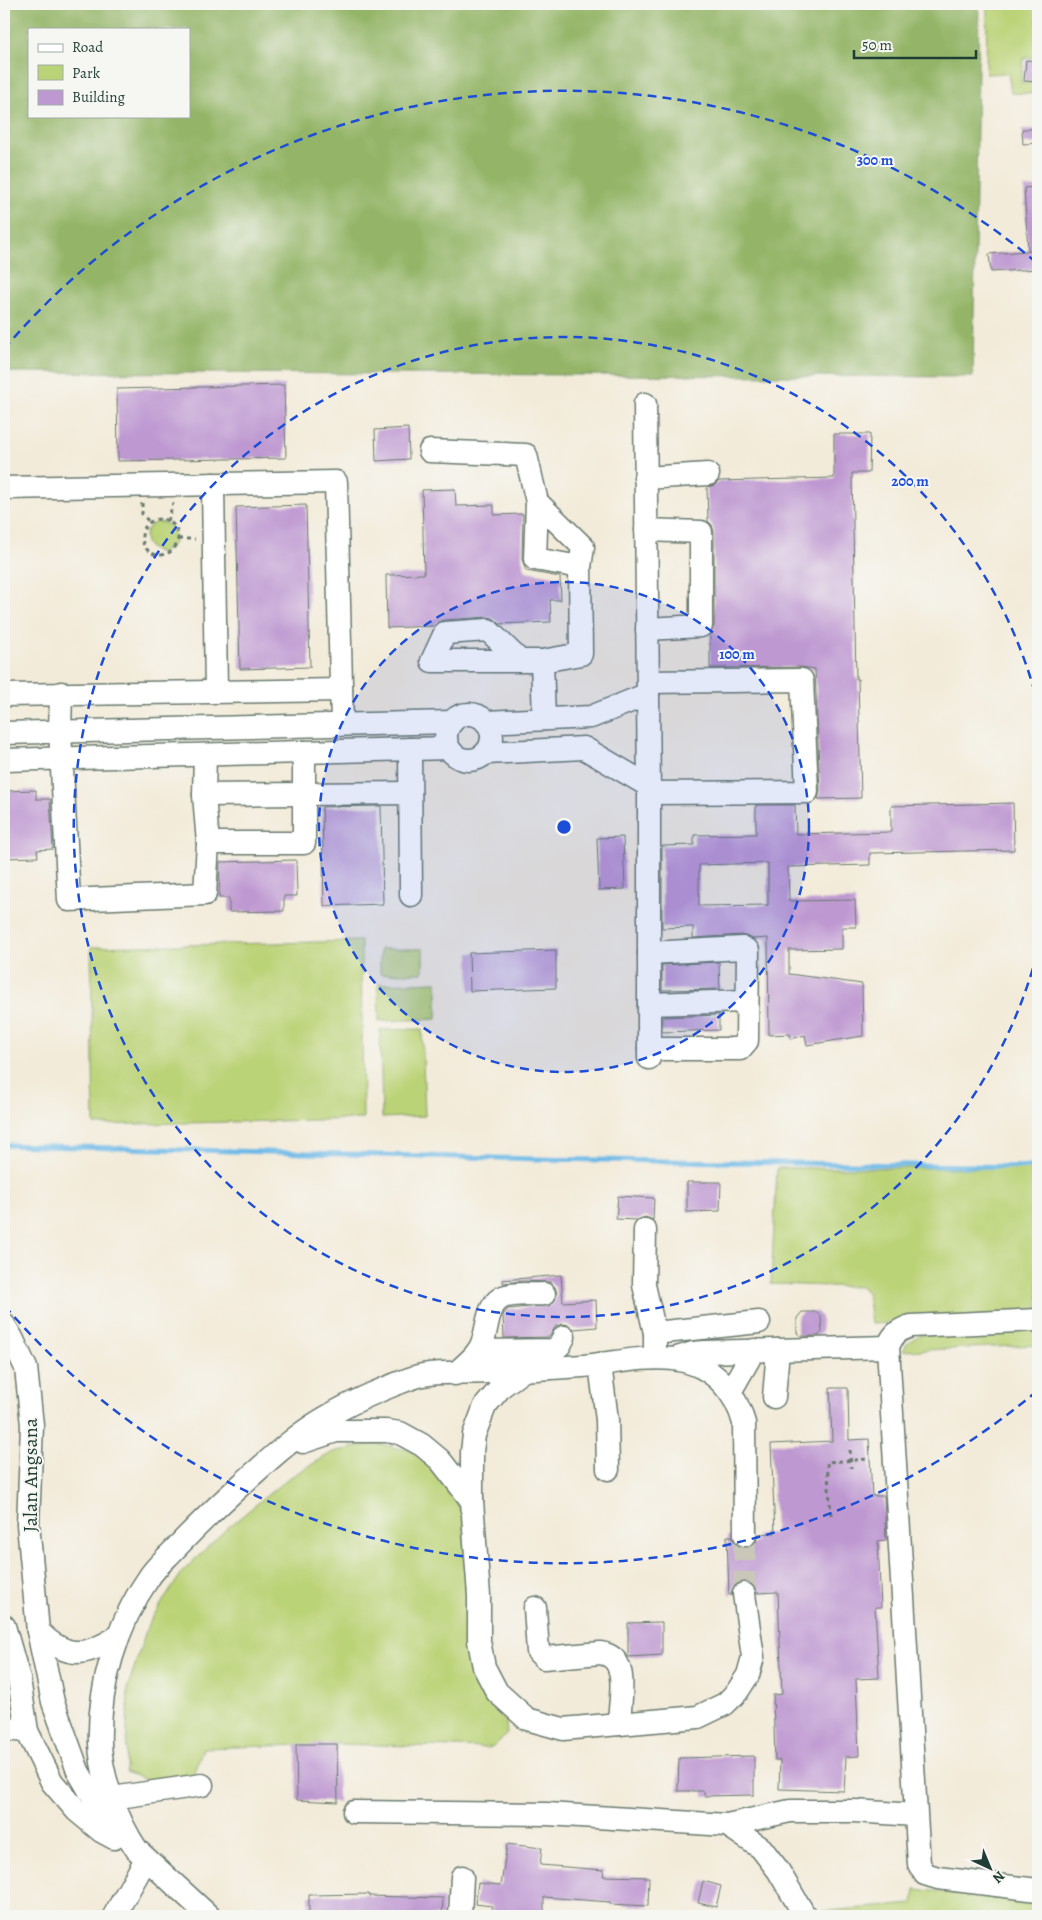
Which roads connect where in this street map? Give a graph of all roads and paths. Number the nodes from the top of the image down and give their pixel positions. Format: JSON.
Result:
{"nodes":[{"id":1,"x":645,"y":404,"type":"dead end"},
{"id":2,"x":430,"y":451,"type":"dead end"},
{"id":3,"x":708,"y":474,"type":"dead end"},
{"id":4,"x":646,"y":478,"type":"junction"},
{"id":5,"x":214,"y":484,"type":"junction"},
{"id":6,"x":4,"y":488,"type":"edge"},
{"id":7,"x":537,"y":502,"type":"junction"},
{"id":8,"x":646,"y":530,"type":"junction"},
{"id":9,"x":176,"y":546,"type":"joint"},
{"id":10,"x":580,"y":567,"type":"junction"},
{"id":11,"x":647,"y":629,"type":"junction"},
{"id":12,"x":531,"y":661,"type":"junction"},
{"id":13,"x":648,"y":688,"type":"junction"},
{"id":14,"x":342,"y":690,"type":"junction"},
{"id":15,"x":216,"y":691,"type":"junction"},
{"id":16,"x":61,"y":693,"type":"junction"},
{"id":17,"x":4,"y":695,"type":"edge"},
{"id":18,"x":544,"y":719,"type":"junction"},
{"id":19,"x":452,"y":722,"type":"junction"},
{"id":20,"x":486,"y":722,"type":"junction"},
{"id":21,"x":342,"y":724,"type":"junction"},
{"id":22,"x":60,"y":731,"type":"junction"},
{"id":23,"x":4,"y":733,"type":"edge"},
{"id":24,"x":448,"y":748,"type":"junction"},
{"id":25,"x":410,"y":749,"type":"junction"},
{"id":26,"x":304,"y":752,"type":"junction"},
{"id":27,"x":486,"y":753,"type":"junction"},
{"id":28,"x":205,"y":755,"type":"junction"},
{"id":29,"x":62,"y":758,"type":"junction"},
{"id":30,"x":4,"y":760,"type":"edge"},
{"id":31,"x":649,"y":790,"type":"junction"},
{"id":32,"x":410,"y":793,"type":"junction"},
{"id":33,"x":305,"y":794,"type":"junction"},
{"id":34,"x":204,"y":795,"type":"junction"},
{"id":35,"x":208,"y":843,"type":"junction"},
{"id":36,"x":411,"y":895,"type":"dead end"},
{"id":37,"x":649,"y":953,"type":"junction"},
{"id":38,"x":747,"y":1001,"type":"junction"},
{"id":39,"x":649,"y":1004,"type":"junction"},
{"id":40,"x":645,"y":1230,"type":"dead end"},
{"id":41,"x":544,"y":1294,"type":"dead end"},
{"id":42,"x":1038,"y":1320,"type":"edge"},
{"id":43,"x":759,"y":1322,"type":"dead end"},
{"id":44,"x":4,"y":1325,"type":"edge"},
{"id":45,"x":655,"y":1333,"type":"junction"},
{"id":46,"x":564,"y":1337,"type":"dead end"},
{"id":47,"x":888,"y":1347,"type":"junction"},
{"id":48,"x":754,"y":1350,"type":"junction"},
{"id":49,"x":778,"y":1350,"type":"junction"},
{"id":50,"x":478,"y":1351,"type":"junction"},
{"id":51,"x":666,"y":1358,"type":"junction"},
{"id":52,"x":600,"y":1364,"type":"junction"},
{"id":53,"x":524,"y":1370,"type":"junction"},
{"id":54,"x":455,"y":1374,"type":"junction"},
{"id":55,"x":730,"y":1392,"type":"junction"},
{"id":56,"x":774,"y":1397,"type":"dead end"},
{"id":57,"x":850,"y":1450,"type":"dead end"},
{"id":58,"x":280,"y":1451,"type":"junction"},
{"id":59,"x":870,"y":1459,"type":"dead end"},
{"id":60,"x":851,"y":1460,"type":"junction"},
{"id":61,"x":851,"y":1468,"type":"dead end"},
{"id":62,"x":608,"y":1469,"type":"dead end"},
{"id":63,"x":472,"y":1501,"type":"junction"},
{"id":64,"x":831,"y":1515,"type":"dead end"},
{"id":65,"x":737,"y":1535,"type":"tunnel mouth"},
{"id":66,"x":742,"y":1600,"type":"tunnel mouth"},
{"id":67,"x":535,"y":1608,"type":"dead end"},
{"id":68,"x":4,"y":1626,"type":"edge"},
{"id":69,"x":38,"y":1631,"type":"junction"},
{"id":70,"x":117,"y":1637,"type":"junction"},
{"id":71,"x":619,"y":1724,"type":"junction"},
{"id":72,"x":4,"y":1729,"type":"edge"},
{"id":73,"x":27,"y":1731,"type":"junction"},
{"id":74,"x":202,"y":1785,"type":"dead end"},
{"id":75,"x":112,"y":1798,"type":"junction"},
{"id":76,"x":354,"y":1812,"type":"dead end"},
{"id":77,"x":915,"y":1815,"type":"junction"},
{"id":78,"x":727,"y":1825,"type":"junction"},
{"id":79,"x":137,"y":1849,"type":"junction"},
{"id":80,"x":462,"y":1877,"type":"dead end"},
{"id":81,"x":1038,"y":1890,"type":"edge"},
{"id":82,"x":114,"y":1916,"type":"edge"},
{"id":83,"x":209,"y":1916,"type":"edge"},
{"id":84,"x":460,"y":1916,"type":"edge"},
{"id":85,"x":805,"y":1916,"type":"edge"}],
"edges":[{"from":1,"to":4,"type":"street"},
{"from":2,"to":7,"type":"street"},
{"from":3,"to":4,"type":"street"},
{"from":4,"to":8,"type":"street"},
{"from":5,"to":6,"type":"street"},
{"from":5,"to":14,"type":"street"},
{"from":5,"to":15,"type":"street"},
{"from":7,"to":10,"type":"street"},
{"from":7,"to":10,"type":"street"},
{"from":8,"to":11,"type":"street"},
{"from":8,"to":11,"type":"street"},
{"from":9,"to":9,"type":"path"},
{"from":10,"to":12,"type":"street"},
{"from":11,"to":13,"type":"street"},
{"from":12,"to":12,"type":"street"},
{"from":12,"to":18,"type":"street"},
{"from":13,"to":18,"type":"street"},
{"from":13,"to":31,"type":"street"},
{"from":13,"to":31,"type":"street"},
{"from":14,"to":15,"type":"street"},
{"from":14,"to":21,"type":"street"},
{"from":15,"to":16,"type":"street"},
{"from":16,"to":17,"type":"street"},
{"from":16,"to":22,"type":"street"},
{"from":18,"to":20,"type":"street"},
{"from":19,"to":20,"type":"street"},
{"from":19,"to":21,"type":"street"},
{"from":19,"to":24,"type":"street"},
{"from":20,"to":27,"type":"street"},
{"from":21,"to":22,"type":"street"},
{"from":22,"to":23,"type":"street"},
{"from":22,"to":29,"type":"street"},
{"from":24,"to":25,"type":"street"},
{"from":24,"to":27,"type":"street"},
{"from":25,"to":26,"type":"street"},
{"from":25,"to":32,"type":"street"},
{"from":26,"to":28,"type":"street"},
{"from":26,"to":33,"type":"street"},
{"from":27,"to":31,"type":"street"},
{"from":28,"to":29,"type":"street"},
{"from":28,"to":34,"type":"street"},
{"from":29,"to":30,"type":"street"},
{"from":29,"to":35,"type":"street"},
{"from":31,"to":37,"type":"street"},
{"from":32,"to":33,"type":"street"},
{"from":32,"to":36,"type":"street"},
{"from":33,"to":34,"type":"street"},
{"from":33,"to":35,"type":"street"},
{"from":34,"to":35,"type":"street"},
{"from":37,"to":38,"type":"street"},
{"from":37,"to":39,"type":"street"},
{"from":38,"to":39,"type":"street"},
{"from":38,"to":39,"type":"street"},
{"from":40,"to":45,"type":"street"},
{"from":41,"to":50,"type":"street"},
{"from":42,"to":47,"type":"street"},
{"from":43,"to":45,"type":"street"},
{"from":44,"to":69,"type":"street","name":"Jalan Angsana"},
{"from":45,"to":51,"type":"street"},
{"from":46,"to":50,"type":"street"},
{"from":47,"to":49,"type":"street"},
{"from":47,"to":77,"type":"street"},
{"from":48,"to":49,"type":"street"},
{"from":48,"to":51,"type":"street"},
{"from":48,"to":55,"type":"street"},
{"from":49,"to":56,"type":"street"},
{"from":50,"to":54,"type":"street"},
{"from":51,"to":52,"type":"street"},
{"from":51,"to":55,"type":"street"},
{"from":52,"to":53,"type":"street"},
{"from":52,"to":62,"type":"street"},
{"from":53,"to":54,"type":"street"},
{"from":53,"to":63,"type":"street"},
{"from":54,"to":58,"type":"street"},
{"from":55,"to":65,"type":"street"},
{"from":57,"to":60,"type":"path"},
{"from":58,"to":63,"type":"street"},
{"from":58,"to":70,"type":"street"},
{"from":59,"to":60,"type":"path"},
{"from":60,"to":61,"type":"path"},
{"from":60,"to":64,"type":"path"},
{"from":63,"to":71,"type":"street"},
{"from":66,"to":71,"type":"street"},
{"from":67,"to":71,"type":"street"},
{"from":68,"to":73,"type":"street"},
{"from":69,"to":70,"type":"street"},
{"from":69,"to":79,"type":"street","name":"Jalan Angsana"},
{"from":70,"to":75,"type":"street"},
{"from":72,"to":73,"type":"street"},
{"from":73,"to":79,"type":"street"},
{"from":74,"to":75,"type":"street"},
{"from":75,"to":79,"type":"street"},
{"from":76,"to":78,"type":"street"},
{"from":77,"to":78,"type":"street"},
{"from":77,"to":81,"type":"street"},
{"from":78,"to":85,"type":"street"},
{"from":79,"to":82,"type":"street"},
{"from":79,"to":83,"type":"street"},
{"from":80,"to":84,"type":"street"}]}
